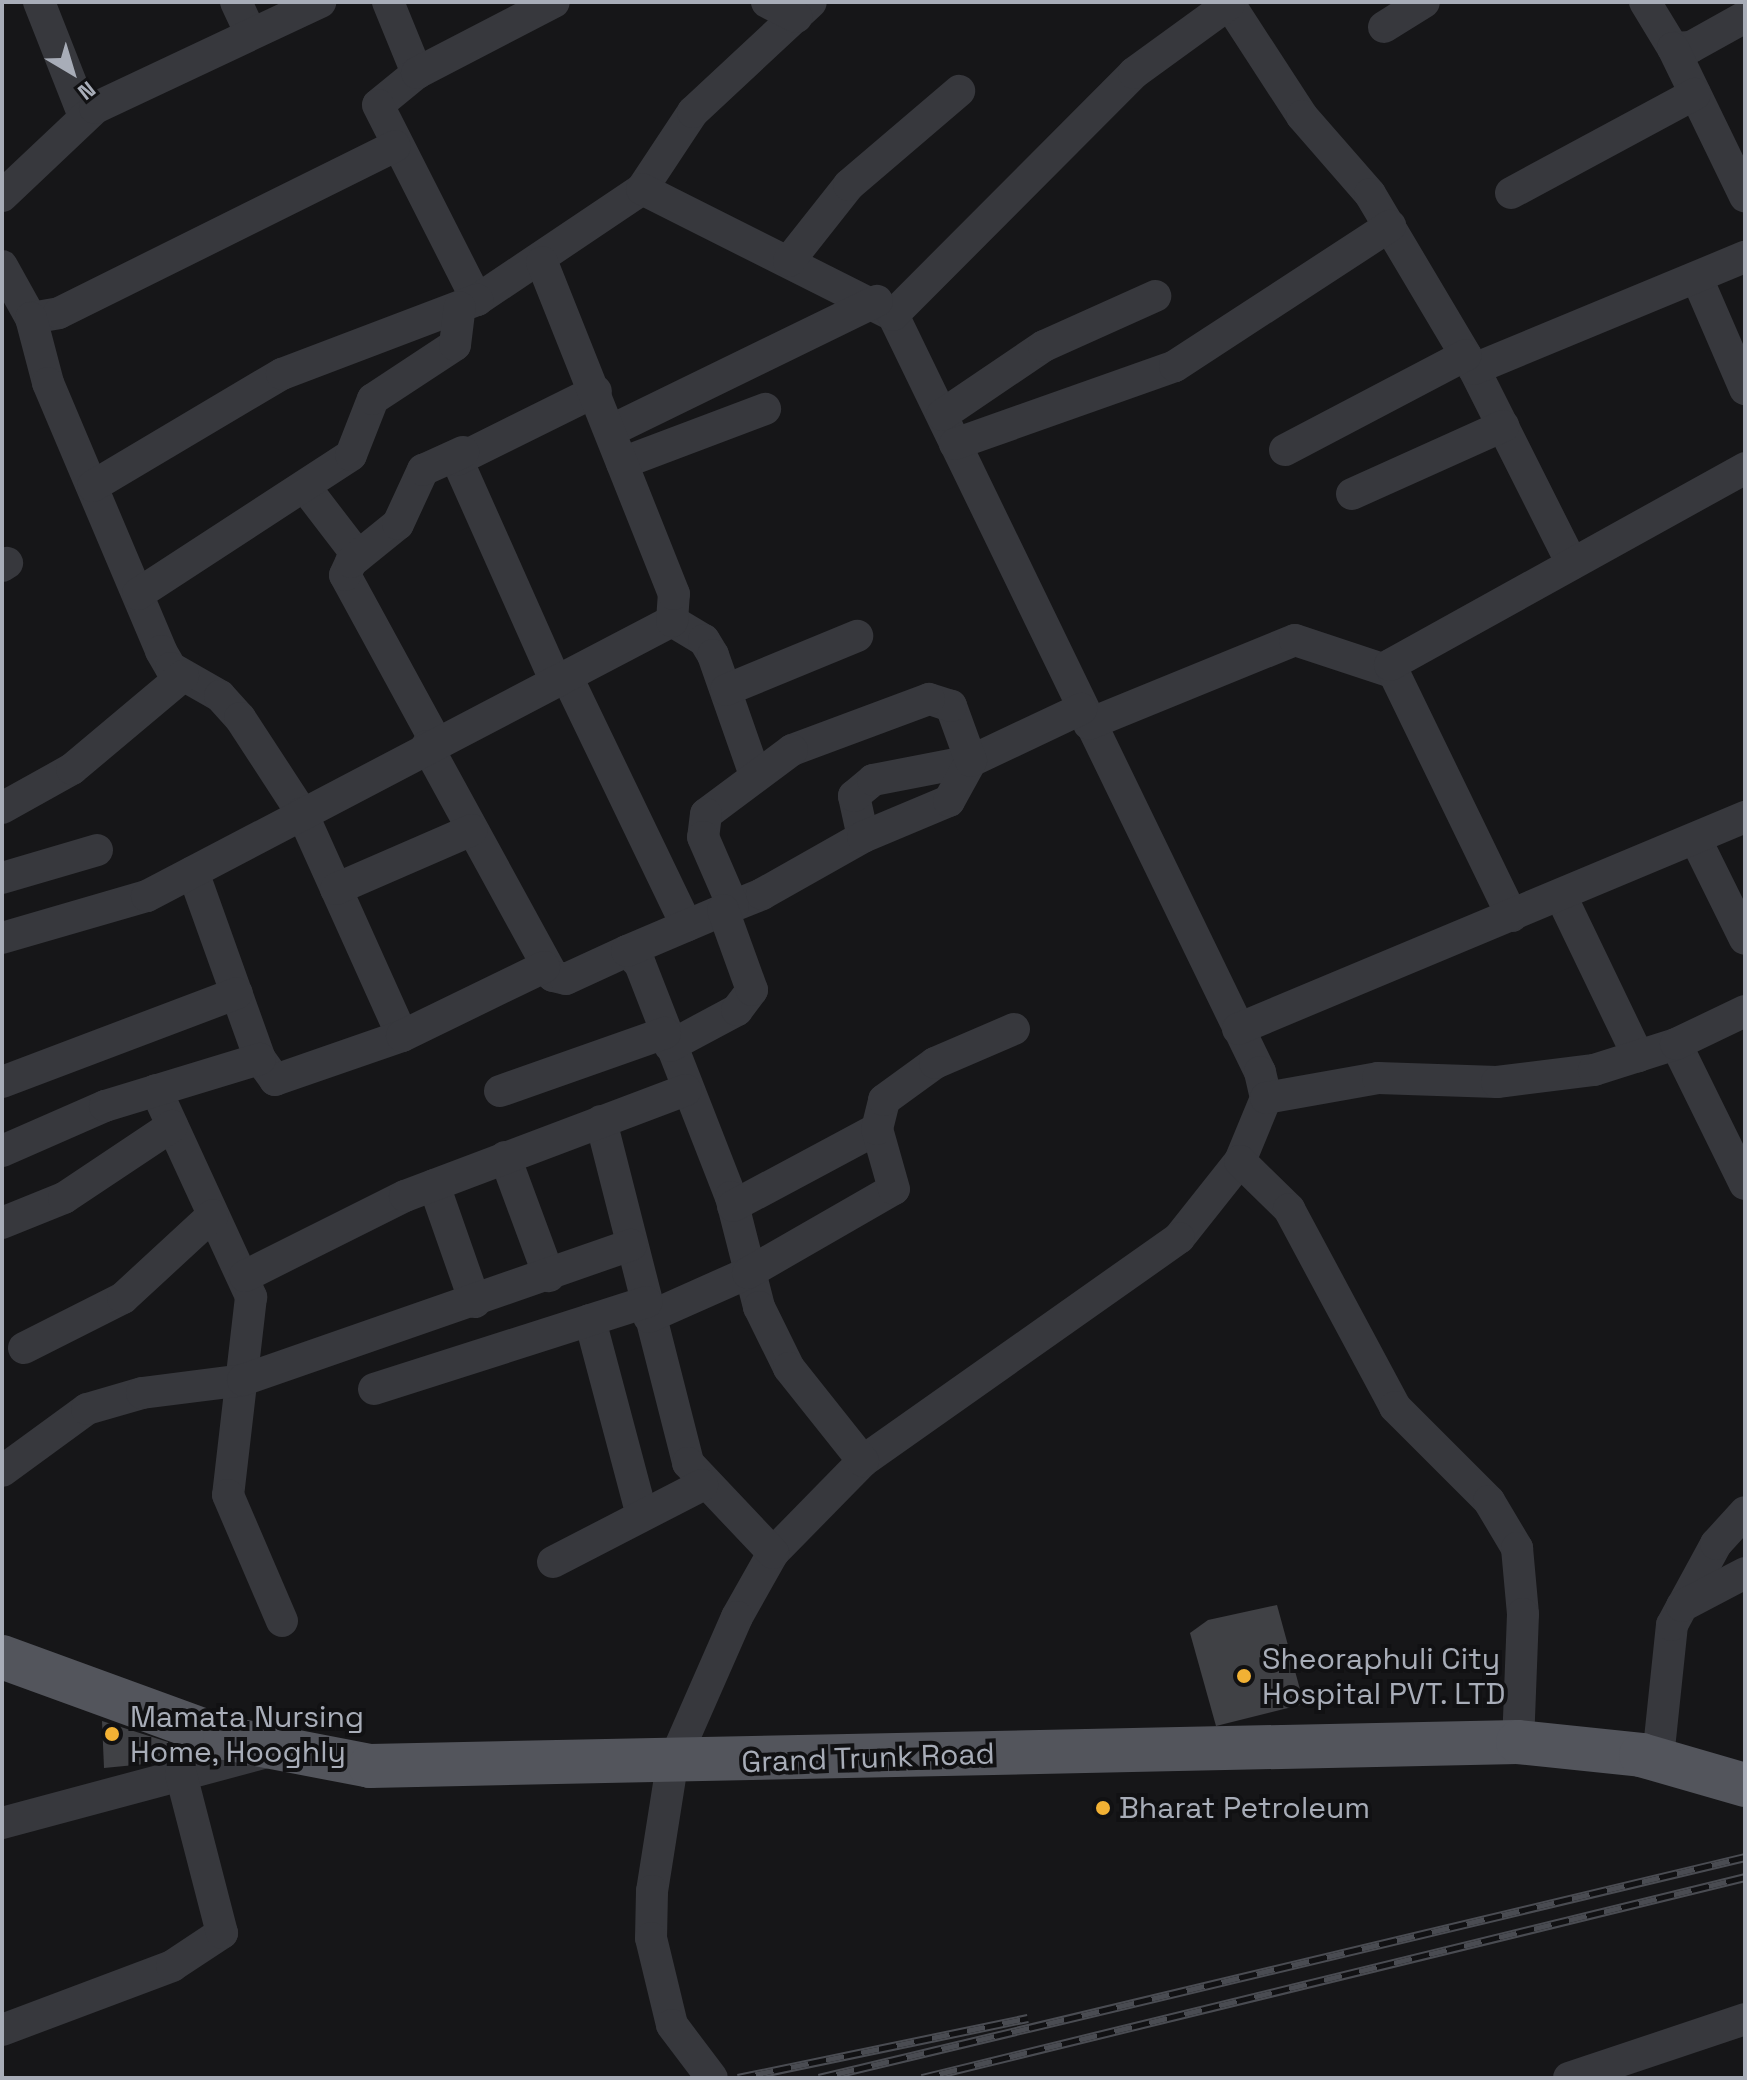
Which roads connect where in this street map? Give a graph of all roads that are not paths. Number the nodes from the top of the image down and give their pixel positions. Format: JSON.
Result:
{"nodes":[{"id":1,"x":39,"y":2,"type":"edge"},
{"id":2,"x":236,"y":2,"type":"edge"},
{"id":3,"x":320,"y":2,"type":"edge"},
{"id":4,"x":388,"y":2,"type":"edge"},
{"id":5,"x":554,"y":2,"type":"edge"},
{"id":6,"x":767,"y":2,"type":"edge"},
{"id":7,"x":1424,"y":2,"type":"edge"},
{"id":8,"x":1645,"y":2,"type":"edge"},
{"id":9,"x":1228,"y":3,"type":"edge"},
{"id":10,"x":803,"y":10,"type":"edge"},
{"id":11,"x":1745,"y":17,"type":"edge"},
{"id":12,"x":1384,"y":27,"type":"dead end"},
{"id":13,"x":251,"y":34,"type":"junction"},
{"id":14,"x":1673,"y":48,"type":"junction"},
{"id":15,"x":417,"y":73,"type":"junction"},
{"id":16,"x":959,"y":91,"type":"dead end"},
{"id":17,"x":1695,"y":94,"type":"junction"},
{"id":18,"x":84,"y":116,"type":"junction"},
{"id":19,"x":395,"y":146,"type":"junction"},
{"id":20,"x":642,"y":189,"type":"junction"},
{"id":21,"x":1511,"y":193,"type":"dead end"},
{"id":22,"x":2,"y":196,"type":"edge"},
{"id":23,"x":1745,"y":196,"type":"edge"},
{"id":24,"x":1390,"y":226,"type":"junction"},
{"id":25,"x":1745,"y":257,"type":"edge"},
{"id":26,"x":789,"y":261,"type":"junction"},
{"id":27,"x":542,"y":262,"type":"junction"},
{"id":28,"x":2,"y":266,"type":"edge"},
{"id":29,"x":1697,"y":278,"type":"junction"},
{"id":30,"x":1155,"y":296,"type":"dead end"},
{"id":31,"x":469,"y":304,"type":"junction"},
{"id":32,"x":885,"y":308,"type":"junction"},
{"id":33,"x":31,"y":318,"type":"junction"},
{"id":34,"x":1470,"y":362,"type":"junction"},
{"id":35,"x":1745,"y":389,"type":"edge"},
{"id":36,"x":596,"y":391,"type":"junction"},
{"id":37,"x":765,"y":409,"type":"dead end"},
{"id":38,"x":1503,"y":426,"type":"junction"},
{"id":39,"x":949,"y":429,"type":"junction"},
{"id":40,"x":610,"y":431,"type":"junction"},
{"id":41,"x":1285,"y":450,"type":"dead end"},
{"id":42,"x":463,"y":452,"type":"junction"},
{"id":43,"x":622,"y":463,"type":"junction"},
{"id":44,"x":1745,"y":468,"type":"edge"},
{"id":45,"x":93,"y":486,"type":"junction"},
{"id":46,"x":305,"y":487,"type":"junction"},
{"id":47,"x":1352,"y":494,"type":"dead end"},
{"id":48,"x":358,"y":556,"type":"junction"},
{"id":49,"x":1572,"y":564,"type":"junction"},
{"id":50,"x":138,"y":594,"type":"junction"},
{"id":51,"x":672,"y":621,"type":"junction"},
{"id":52,"x":857,"y":636,"type":"dead end"},
{"id":53,"x":1389,"y":671,"type":"junction"},
{"id":54,"x":183,"y":676,"type":"junction"},
{"id":55,"x":562,"y":679,"type":"junction"},
{"id":56,"x":726,"y":690,"type":"junction"},
{"id":57,"x":1085,"y":716,"type":"junction"},
{"id":58,"x":432,"y":744,"type":"junction"},
{"id":59,"x":971,"y":761,"type":"junction"},
{"id":60,"x":755,"y":775,"type":"junction"},
{"id":61,"x":2,"y":808,"type":"edge"},
{"id":62,"x":302,"y":813,"type":"junction"},
{"id":63,"x":1745,"y":817,"type":"edge"},
{"id":64,"x":472,"y":830,"type":"junction"},
{"id":65,"x":863,"y":837,"type":"junction"},
{"id":66,"x":1696,"y":840,"type":"junction"},
{"id":67,"x":97,"y":850,"type":"dead end"},
{"id":68,"x":193,"y":872,"type":"junction"},
{"id":69,"x":2,"y":878,"type":"edge"},
{"id":70,"x":336,"y":889,"type":"junction"},
{"id":71,"x":1561,"y":896,"type":"junction"},
{"id":72,"x":728,"y":908,"type":"junction"},
{"id":73,"x":1512,"y":916,"type":"junction"},
{"id":74,"x":687,"y":926,"type":"junction"},
{"id":75,"x":2,"y":938,"type":"edge"},
{"id":76,"x":1745,"y":939,"type":"edge"},
{"id":77,"x":627,"y":951,"type":"junction"},
{"id":78,"x":544,"y":967,"type":"junction"},
{"id":79,"x":237,"y":993,"type":"junction"},
{"id":80,"x":1745,"y":1011,"type":"edge"},
{"id":81,"x":1014,"y":1029,"type":"dead end"},
{"id":82,"x":1238,"y":1029,"type":"junction"},
{"id":83,"x":402,"y":1036,"type":"junction"},
{"id":84,"x":668,"y":1040,"type":"junction"},
{"id":85,"x":1676,"y":1044,"type":"junction"},
{"id":86,"x":1638,"y":1056,"type":"junction"},
{"id":87,"x":260,"y":1059,"type":"junction"},
{"id":88,"x":2,"y":1082,"type":"edge"},
{"id":89,"x":156,"y":1090,"type":"junction"},
{"id":90,"x":686,"y":1090,"type":"junction"},
{"id":91,"x":500,"y":1091,"type":"dead end"},
{"id":92,"x":1266,"y":1098,"type":"junction"},
{"id":93,"x":601,"y":1121,"type":"junction"},
{"id":94,"x":172,"y":1126,"type":"junction"},
{"id":95,"x":877,"y":1129,"type":"junction"},
{"id":96,"x":2,"y":1151,"type":"edge"},
{"id":97,"x":505,"y":1157,"type":"junction"},
{"id":98,"x":1240,"y":1161,"type":"junction"},
{"id":99,"x":1745,"y":1184,"type":"edge"},
{"id":100,"x":434,"y":1185,"type":"junction"},
{"id":101,"x":733,"y":1206,"type":"junction"},
{"id":102,"x":213,"y":1215,"type":"junction"},
{"id":103,"x":2,"y":1223,"type":"edge"},
{"id":104,"x":631,"y":1245,"type":"junction"},
{"id":105,"x":748,"y":1273,"type":"junction"},
{"id":106,"x":245,"y":1276,"type":"junction"},
{"id":107,"x":549,"y":1276,"type":"junction"},
{"id":108,"x":475,"y":1302,"type":"junction"},
{"id":109,"x":647,"y":1310,"type":"junction"},
{"id":110,"x":590,"y":1320,"type":"junction"},
{"id":111,"x":24,"y":1348,"type":"dead end"},
{"id":112,"x":243,"y":1380,"type":"junction"},
{"id":113,"x":374,"y":1389,"type":"dead end"},
{"id":114,"x":863,"y":1461,"type":"junction"},
{"id":115,"x":2,"y":1471,"type":"edge"},
{"id":116,"x":702,"y":1485,"type":"junction"},
{"id":117,"x":641,"y":1512,"type":"junction"},
{"id":118,"x":1745,"y":1512,"type":"edge"},
{"id":119,"x":773,"y":1553,"type":"junction"},
{"id":120,"x":553,"y":1562,"type":"dead end"},
{"id":121,"x":1745,"y":1573,"type":"edge"},
{"id":122,"x":1682,"y":1606,"type":"junction"},
{"id":123,"x":282,"y":1621,"type":"dead end"},
{"id":124,"x":2,"y":1657,"type":"edge"},
{"id":125,"x":1518,"y":1742,"type":"junction"},
{"id":126,"x":271,"y":1751,"type":"junction"},
{"id":127,"x":1658,"y":1758,"type":"junction"},
{"id":128,"x":672,"y":1765,"type":"junction"},
{"id":129,"x":181,"y":1774,"type":"junction"},
{"id":130,"x":1745,"y":1785,"type":"edge"},
{"id":131,"x":2,"y":1823,"type":"edge"},
{"id":132,"x":1745,"y":2019,"type":"edge"},
{"id":133,"x":2,"y":2030,"type":"edge"},
{"id":134,"x":712,"y":2078,"type":"edge"},
{"id":135,"x":1569,"y":2078,"type":"edge"}],
"edges":[{"from":1,"to":18,"type":"street"},
{"from":2,"to":13,"type":"street"},
{"from":3,"to":13,"type":"street"},
{"from":4,"to":15,"type":"street"},
{"from":5,"to":15,"type":"street"},
{"from":6,"to":10,"type":"street"},
{"from":7,"to":12,"type":"street"},
{"from":8,"to":14,"type":"street"},
{"from":9,"to":24,"type":"street"},
{"from":9,"to":32,"type":"street"},
{"from":10,"to":20,"type":"street"},
{"from":11,"to":14,"type":"street"},
{"from":13,"to":18,"type":"street"},
{"from":14,"to":17,"type":"street"},
{"from":15,"to":19,"type":"street"},
{"from":16,"to":26,"type":"street"},
{"from":17,"to":21,"type":"street"},
{"from":17,"to":23,"type":"street"},
{"from":18,"to":22,"type":"street"},
{"from":19,"to":31,"type":"street"},
{"from":19,"to":33,"type":"street"},
{"from":20,"to":26,"type":"street"},
{"from":20,"to":27,"type":"street"},
{"from":24,"to":34,"type":"street"},
{"from":24,"to":39,"type":"street"},
{"from":25,"to":29,"type":"street"},
{"from":26,"to":32,"type":"street"},
{"from":27,"to":31,"type":"street"},
{"from":27,"to":36,"type":"street"},
{"from":28,"to":33,"type":"street"},
{"from":29,"to":34,"type":"street"},
{"from":29,"to":35,"type":"street"},
{"from":30,"to":39,"type":"street"},
{"from":31,"to":45,"type":"street"},
{"from":31,"to":46,"type":"street"},
{"from":32,"to":39,"type":"street"},
{"from":32,"to":40,"type":"street"},
{"from":33,"to":45,"type":"street"},
{"from":34,"to":38,"type":"street"},
{"from":34,"to":41,"type":"street"},
{"from":36,"to":40,"type":"street"},
{"from":36,"to":42,"type":"street"},
{"from":37,"to":43,"type":"street"},
{"from":38,"to":47,"type":"street"},
{"from":38,"to":49,"type":"street"},
{"from":39,"to":57,"type":"street"},
{"from":40,"to":43,"type":"street"},
{"from":42,"to":48,"type":"street"},
{"from":42,"to":55,"type":"street"},
{"from":43,"to":51,"type":"street"},
{"from":44,"to":49,"type":"street"},
{"from":45,"to":50,"type":"street"},
{"from":46,"to":48,"type":"street"},
{"from":46,"to":50,"type":"street"},
{"from":48,"to":58,"type":"street"},
{"from":49,"to":53,"type":"street"},
{"from":50,"to":54,"type":"street"},
{"from":51,"to":55,"type":"street"},
{"from":51,"to":56,"type":"street"},
{"from":52,"to":56,"type":"street"},
{"from":53,"to":57,"type":"street"},
{"from":53,"to":73,"type":"street"},
{"from":54,"to":61,"type":"street"},
{"from":54,"to":62,"type":"street"},
{"from":55,"to":58,"type":"street"},
{"from":55,"to":74,"type":"street"},
{"from":56,"to":60,"type":"street"},
{"from":57,"to":59,"type":"street"},
{"from":57,"to":82,"type":"street"},
{"from":58,"to":62,"type":"street"},
{"from":58,"to":64,"type":"street"},
{"from":59,"to":60,"type":"street"},
{"from":59,"to":65,"type":"street"},
{"from":59,"to":65,"type":"street"},
{"from":60,"to":72,"type":"street"},
{"from":62,"to":68,"type":"street"},
{"from":62,"to":70,"type":"street"},
{"from":63,"to":66,"type":"street"},
{"from":64,"to":70,"type":"street"},
{"from":64,"to":78,"type":"street"},
{"from":65,"to":72,"type":"street"},
{"from":66,"to":71,"type":"street"},
{"from":66,"to":76,"type":"street"},
{"from":67,"to":69,"type":"street"},
{"from":68,"to":75,"type":"street"},
{"from":68,"to":79,"type":"street"},
{"from":70,"to":83,"type":"street"},
{"from":71,"to":73,"type":"street"},
{"from":71,"to":86,"type":"street"},
{"from":72,"to":74,"type":"street"},
{"from":72,"to":84,"type":"street"},
{"from":73,"to":82,"type":"street"},
{"from":74,"to":77,"type":"street"},
{"from":77,"to":78,"type":"street"},
{"from":77,"to":84,"type":"street"},
{"from":78,"to":83,"type":"street"},
{"from":79,"to":87,"type":"street"},
{"from":79,"to":88,"type":"street"},
{"from":80,"to":85,"type":"street"},
{"from":81,"to":95,"type":"street"},
{"from":82,"to":92,"type":"street"},
{"from":83,"to":87,"type":"street"},
{"from":84,"to":90,"type":"street"},
{"from":84,"to":91,"type":"street"},
{"from":85,"to":86,"type":"street"},
{"from":85,"to":99,"type":"street"},
{"from":86,"to":92,"type":"street"},
{"from":87,"to":89,"type":"street"},
{"from":89,"to":94,"type":"street"},
{"from":89,"to":96,"type":"street"},
{"from":90,"to":93,"type":"street"},
{"from":90,"to":101,"type":"street"},
{"from":92,"to":98,"type":"street"},
{"from":93,"to":97,"type":"street"},
{"from":93,"to":104,"type":"street"},
{"from":94,"to":102,"type":"street"},
{"from":94,"to":103,"type":"street"},
{"from":95,"to":101,"type":"street"},
{"from":95,"to":105,"type":"street"},
{"from":97,"to":100,"type":"street"},
{"from":97,"to":107,"type":"street"},
{"from":98,"to":114,"type":"street"},
{"from":98,"to":125,"type":"street"},
{"from":100,"to":106,"type":"street"},
{"from":100,"to":108,"type":"street"},
{"from":101,"to":105,"type":"street"},
{"from":102,"to":106,"type":"street"},
{"from":102,"to":111,"type":"street"},
{"from":104,"to":107,"type":"street"},
{"from":104,"to":109,"type":"street"},
{"from":105,"to":109,"type":"street"},
{"from":105,"to":114,"type":"street"},
{"from":106,"to":112,"type":"street"},
{"from":107,"to":108,"type":"street"},
{"from":108,"to":112,"type":"street"},
{"from":109,"to":110,"type":"street"},
{"from":109,"to":116,"type":"street"},
{"from":110,"to":113,"type":"street"},
{"from":110,"to":117,"type":"street"},
{"from":112,"to":115,"type":"street"},
{"from":112,"to":123,"type":"street"},
{"from":114,"to":119,"type":"street"},
{"from":116,"to":117,"type":"street"},
{"from":116,"to":119,"type":"street"},
{"from":117,"to":120,"type":"street"},
{"from":118,"to":122,"type":"street"},
{"from":119,"to":128,"type":"street"},
{"from":121,"to":122,"type":"street"},
{"from":122,"to":127,"type":"street"},
{"from":124,"to":126,"type":"main road","name":"Grand Trunk Road"},
{"from":125,"to":127,"type":"main road","name":"Grand Trunk Road"},
{"from":125,"to":128,"type":"main road","name":"Grand Trunk Road"},
{"from":126,"to":128,"type":"main road","name":"Grand Trunk Road"},
{"from":126,"to":129,"type":"street"},
{"from":127,"to":130,"type":"main road","name":"Grand Trunk Road"},
{"from":128,"to":134,"type":"street"},
{"from":129,"to":131,"type":"street"},
{"from":129,"to":133,"type":"street"},
{"from":132,"to":135,"type":"street"}]}
